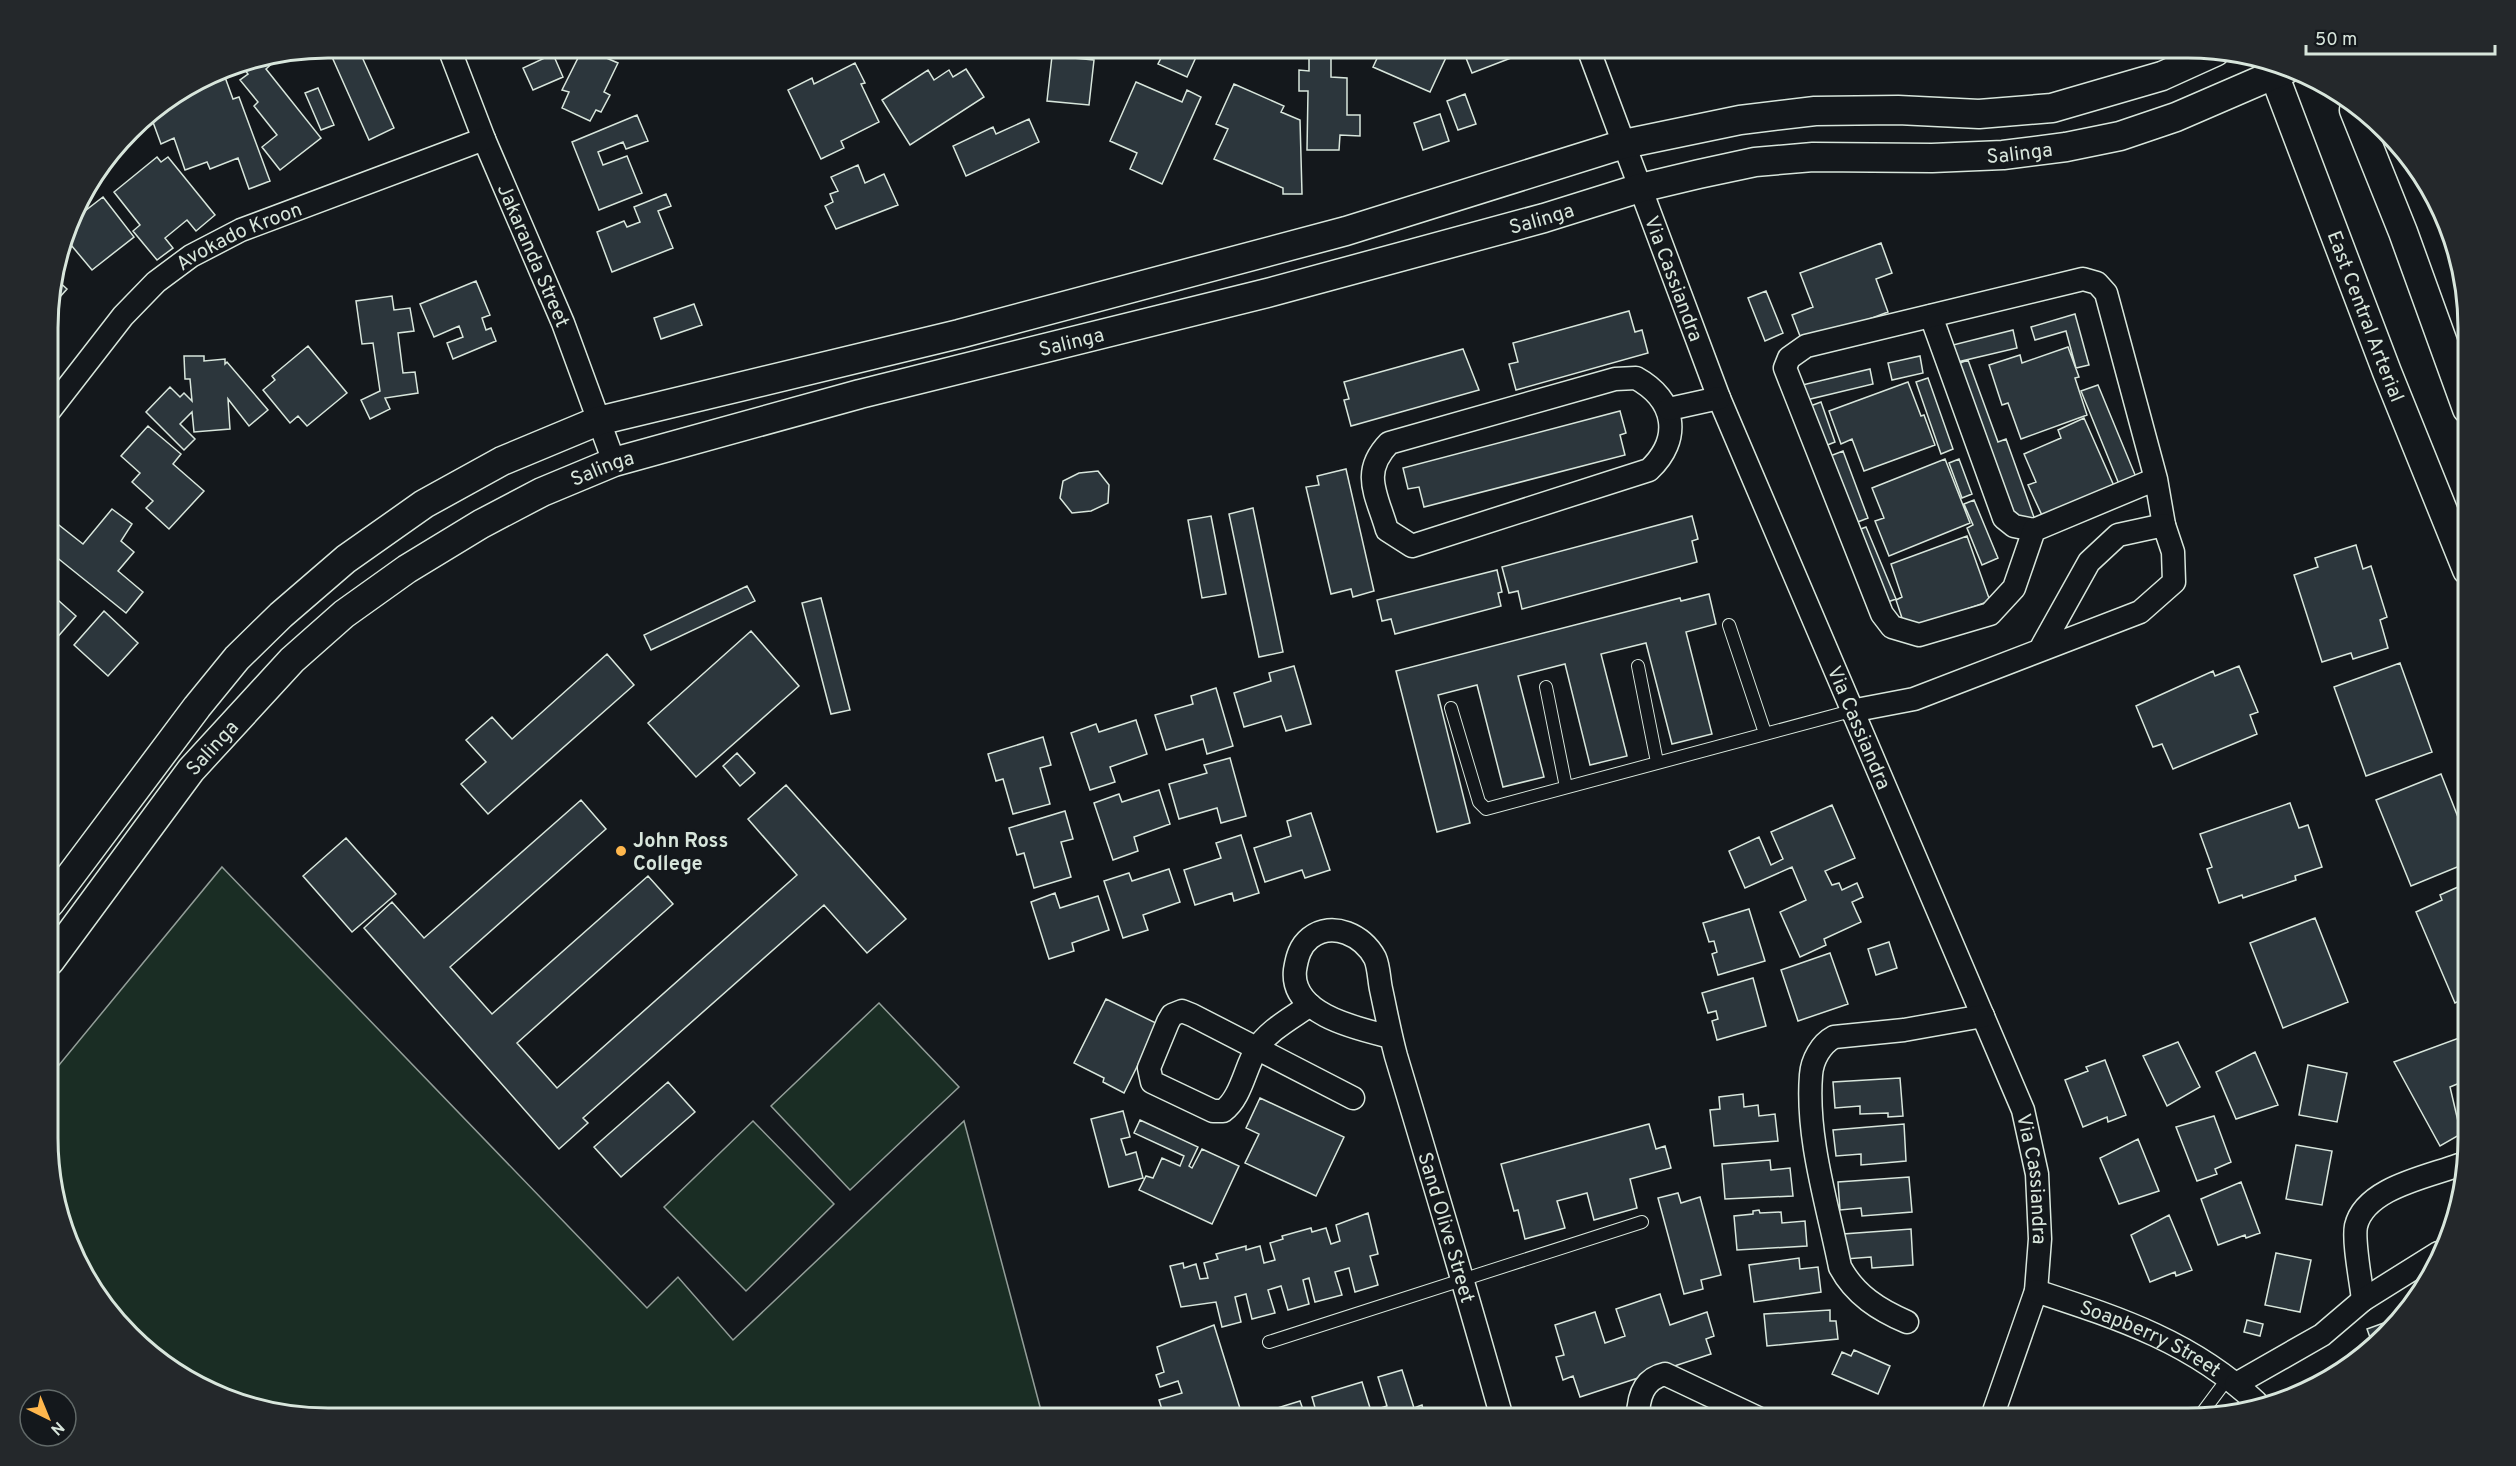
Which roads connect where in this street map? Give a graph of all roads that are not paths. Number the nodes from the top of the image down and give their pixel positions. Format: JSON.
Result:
{"nodes":[{"id":1,"x":453,"y":58,"type":"edge"},
{"id":2,"x":1592,"y":58,"type":"edge"},
{"id":3,"x":2198,"y":59,"type":"edge"},
{"id":4,"x":2269,"y":71,"type":"edge"},
{"id":5,"x":2278,"y":75,"type":"edge"},
{"id":6,"x":2357,"y":118,"type":"edge"},
{"id":7,"x":484,"y":139,"type":"junction"},
{"id":8,"x":1624,"y":144,"type":"junction"},
{"id":9,"x":1640,"y":188,"type":"junction"},
{"id":10,"x":1931,"y":316,"type":"junction"},
{"id":11,"x":2458,"y":384,"type":"edge"},
{"id":12,"x":1719,"y":398,"type":"junction"},
{"id":13,"x":58,"y":400,"type":"edge"},
{"id":14,"x":1669,"y":409,"type":"junction"},
{"id":15,"x":598,"y":421,"type":"junction"},
{"id":16,"x":614,"y":462,"type":"junction"},
{"id":17,"x":2156,"y":479,"type":"junction"},
{"id":18,"x":2164,"y":525,"type":"junction"},
{"id":19,"x":2034,"y":530,"type":"junction"},
{"id":20,"x":2458,"y":548,"type":"edge"},
{"id":21,"x":1729,"y":625,"type":"dead end"},
{"id":22,"x":2041,"y":648,"type":"junction"},
{"id":23,"x":1638,"y":666,"type":"dead end"},
{"id":24,"x":1546,"y":687,"type":"dead end"},
{"id":25,"x":1451,"y":708,"type":"dead end"},
{"id":26,"x":1851,"y":711,"type":"junction"},
{"id":27,"x":1765,"y":733,"type":"junction"},
{"id":28,"x":1657,"y":762,"type":"junction"},
{"id":29,"x":1566,"y":787,"type":"junction"},
{"id":30,"x":58,"y":892,"type":"edge"},
{"id":31,"x":58,"y":951,"type":"edge"},
{"id":32,"x":1310,"y":1005,"type":"junction"},
{"id":33,"x":1983,"y":1016,"type":"junction"},
{"id":34,"x":1391,"y":1037,"type":"junction"},
{"id":35,"x":1257,"y":1049,"type":"junction"},
{"id":36,"x":1353,"y":1098,"type":"dead end"},
{"id":37,"x":2456,"y":1166,"type":"edge"},
{"id":38,"x":1642,"y":1222,"type":"dead end"},
{"id":39,"x":2429,"y":1259,"type":"edge"},
{"id":40,"x":1464,"y":1281,"type":"junction"},
{"id":41,"x":2036,"y":1291,"type":"junction"},
{"id":42,"x":2363,"y":1300,"type":"junction"},
{"id":43,"x":1906,"y":1322,"type":"dead end"},
{"id":44,"x":1269,"y":1342,"type":"dead end"},
{"id":45,"x":2232,"y":1381,"type":"junction"},
{"id":46,"x":2253,"y":1399,"type":"edge"},
{"id":47,"x":2209,"y":1407,"type":"edge"},
{"id":48,"x":1499,"y":1408,"type":"edge"},
{"id":49,"x":1638,"y":1408,"type":"edge"},
{"id":50,"x":1737,"y":1408,"type":"edge"},
{"id":51,"x":1995,"y":1408,"type":"edge"}],
"edges":[{"from":1,"to":7,"type":"street","name":"Jakaranda Street"},
{"from":2,"to":8,"type":"street","name":"Via Cassiandra"},
{"from":3,"to":8,"type":"street","name":"Salinga"},
{"from":4,"to":9,"type":"street","name":"Salinga"},
{"from":5,"to":20,"type":"street","name":"East Central Arterial"},
{"from":6,"to":11,"type":"street"},
{"from":7,"to":13,"type":"street","name":"Avokado Kroon"},
{"from":7,"to":15,"type":"street","name":"Jakaranda Street"},
{"from":8,"to":9,"type":"street","name":"Via Cassiandra"},
{"from":8,"to":15,"type":"street","name":"Salinga"},
{"from":9,"to":12,"type":"street","name":"Via Cassiandra"},
{"from":9,"to":16,"type":"street","name":"Salinga"},
{"from":10,"to":17,"type":"street"},
{"from":10,"to":19,"type":"street"},
{"from":10,"to":19,"type":"street"},
{"from":12,"to":14,"type":"street"},
{"from":12,"to":26,"type":"street","name":"Via Cassiandra"},
{"from":14,"to":14,"type":"street"},
{"from":15,"to":16,"type":"street","name":"Jakaranda Street"},
{"from":15,"to":30,"type":"street","name":"Salinga"},
{"from":16,"to":31,"type":"street","name":"Salinga"},
{"from":17,"to":18,"type":"street"},
{"from":17,"to":19,"type":"street"},
{"from":18,"to":22,"type":"street"},
{"from":18,"to":22,"type":"street"},
{"from":21,"to":27,"type":"lane"},
{"from":22,"to":26,"type":"street"},
{"from":23,"to":28,"type":"lane"},
{"from":24,"to":29,"type":"lane"},
{"from":25,"to":29,"type":"lane"},
{"from":26,"to":27,"type":"lane"},
{"from":26,"to":33,"type":"street","name":"Via Cassiandra"},
{"from":27,"to":28,"type":"lane"},
{"from":28,"to":29,"type":"lane"},
{"from":32,"to":34,"type":"street","name":"Sand Olive Street"},
{"from":32,"to":34,"type":"street","name":"Sand Olive Street"},
{"from":32,"to":35,"type":"street"},
{"from":33,"to":41,"type":"street","name":"Via Cassiandra"},
{"from":33,"to":43,"type":"street"},
{"from":34,"to":40,"type":"street","name":"Sand Olive Street"},
{"from":35,"to":35,"type":"street"},
{"from":35,"to":36,"type":"street"},
{"from":37,"to":42,"type":"street"},
{"from":38,"to":40,"type":"lane"},
{"from":39,"to":42,"type":"street"},
{"from":40,"to":44,"type":"lane"},
{"from":40,"to":48,"type":"street","name":"Sand Olive Street"},
{"from":41,"to":45,"type":"street","name":"Soapberry Street"},
{"from":41,"to":51,"type":"street","name":"Via Cassiandra"},
{"from":42,"to":45,"type":"street"},
{"from":45,"to":46,"type":"street","name":"Soapberry Street"},
{"from":45,"to":47,"type":"lane"},
{"from":49,"to":50,"type":"street"}]}
